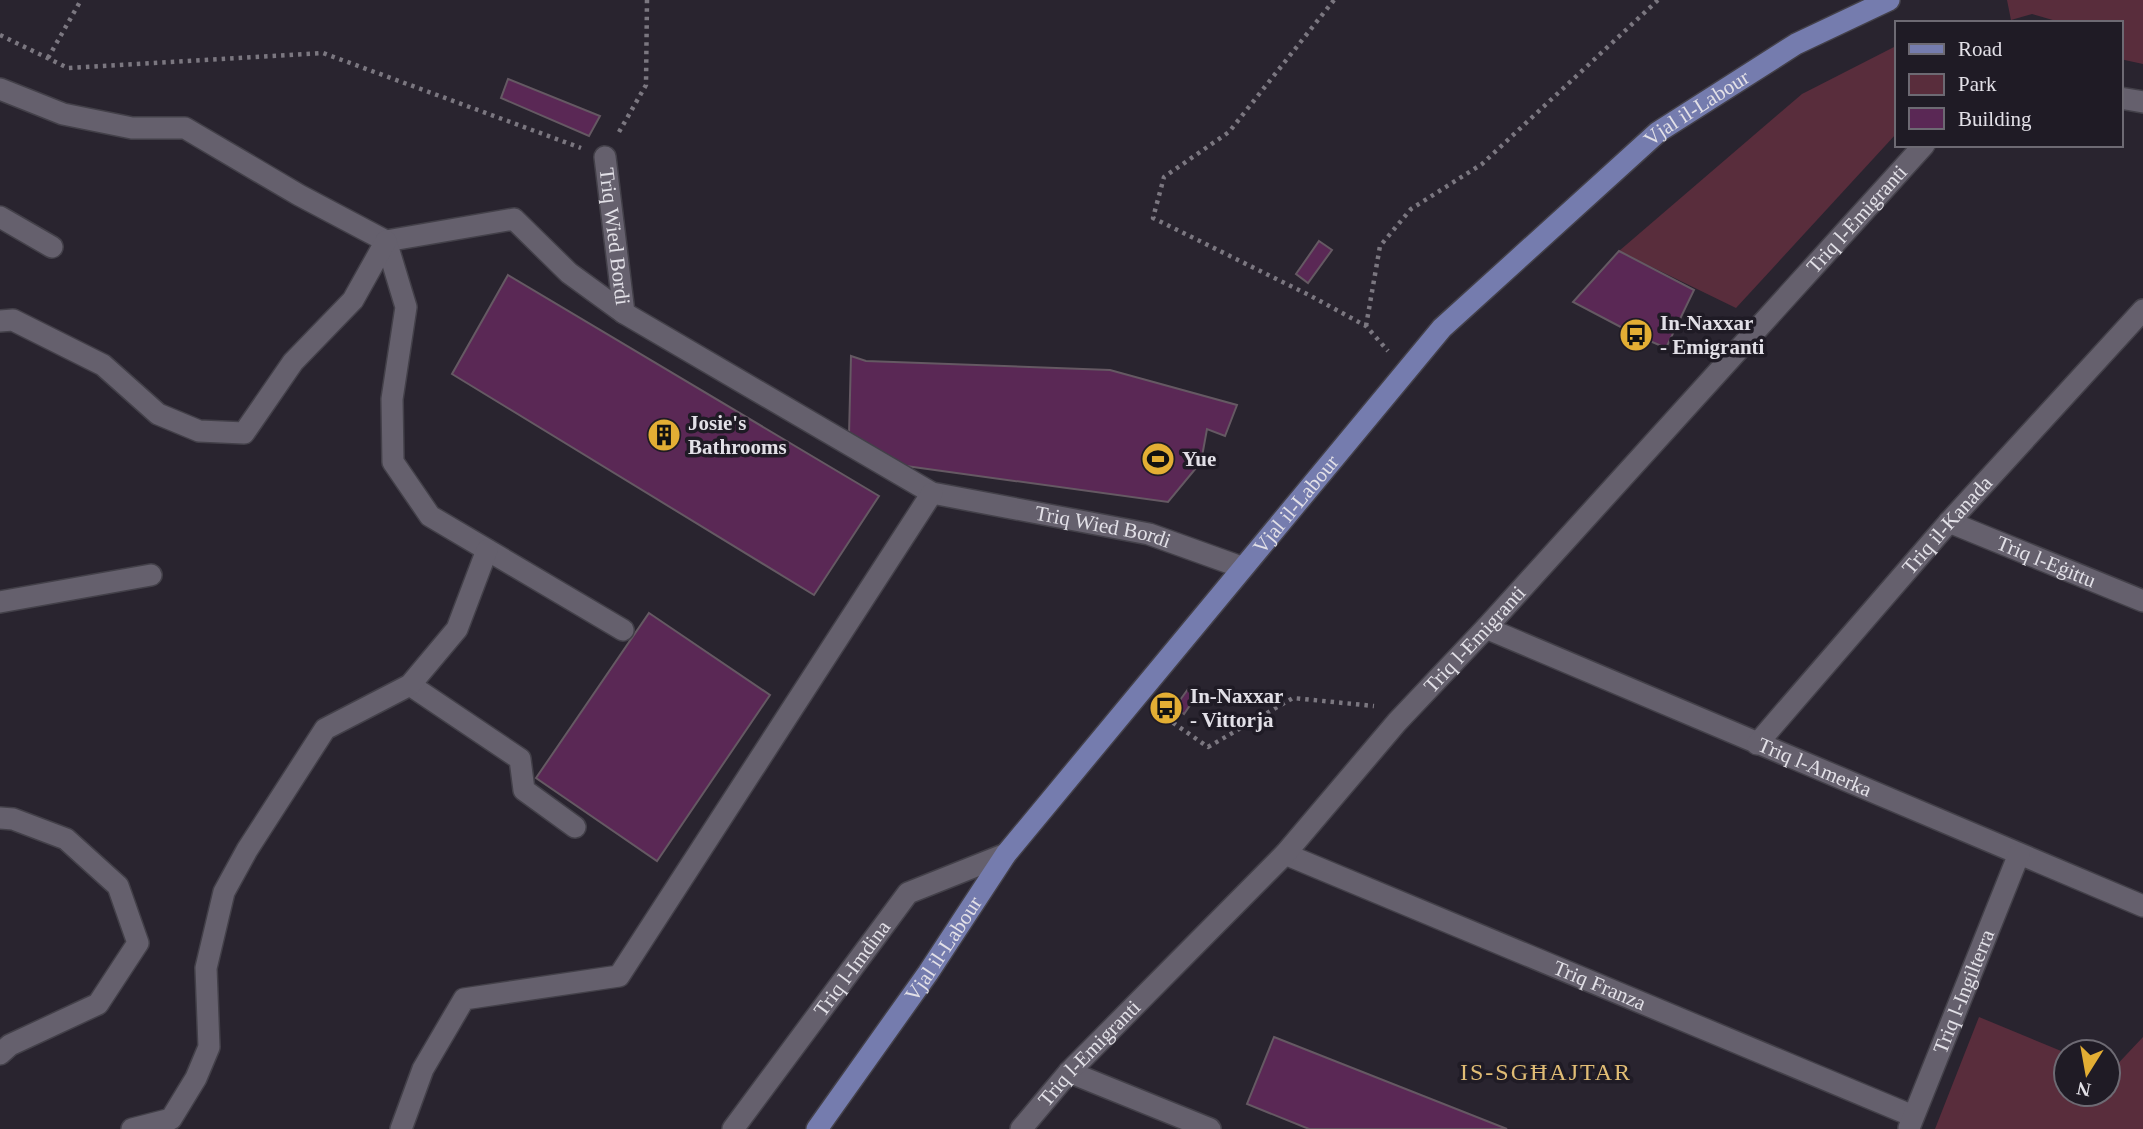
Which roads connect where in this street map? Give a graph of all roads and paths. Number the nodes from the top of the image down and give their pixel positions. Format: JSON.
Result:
{"nodes":[{"id":1,"x":81,"y":0,"type":"edge"},
{"id":2,"x":647,"y":0,"type":"edge"},
{"id":3,"x":1334,"y":0,"type":"edge"},
{"id":4,"x":1647,"y":0,"type":"edge"},
{"id":5,"x":1658,"y":0,"type":"edge"},
{"id":6,"x":1889,"y":0,"type":"edge"},
{"id":7,"x":1651,"y":6,"type":"junction"},
{"id":8,"x":0,"y":35,"type":"edge"},
{"id":9,"x":48,"y":58,"type":"junction"},
{"id":10,"x":0,"y":89,"type":"edge"},
{"id":11,"x":2122,"y":98,"type":"edge"},
{"id":12,"x":2143,"y":102,"type":"edge"},
{"id":13,"x":1922,"y":147,"type":"edge"},
{"id":14,"x":605,"y":157,"type":"junction"},
{"id":15,"x":0,"y":217,"type":"edge"},
{"id":16,"x":386,"y":241,"type":"junction"},
{"id":17,"x":52,"y":247,"type":"dead end"},
{"id":18,"x":2143,"y":310,"type":"edge"},
{"id":19,"x":624,"y":313,"type":"junction"},
{"id":20,"x":0,"y":321,"type":"edge"},
{"id":21,"x":1366,"y":326,"type":"junction"},
{"id":22,"x":1405,"y":370,"type":"junction"},
{"id":23,"x":932,"y":493,"type":"junction"},
{"id":24,"x":1949,"y":522,"type":"junction"},
{"id":25,"x":487,"y":550,"type":"junction"},
{"id":26,"x":1241,"y":567,"type":"junction"},
{"id":27,"x":151,"y":575,"type":"dead end"},
{"id":28,"x":2143,"y":601,"type":"edge"},
{"id":29,"x":0,"y":603,"type":"edge"},
{"id":30,"x":1486,"y":628,"type":"junction"},
{"id":31,"x":623,"y":630,"type":"dead end"},
{"id":32,"x":410,"y":685,"type":"junction"},
{"id":33,"x":1135,"y":696,"type":"junction"},
{"id":34,"x":1397,"y":722,"type":"junction"},
{"id":35,"x":1757,"y":744,"type":"junction"},
{"id":36,"x":0,"y":818,"type":"edge"},
{"id":37,"x":575,"y":827,"type":"dead end"},
{"id":38,"x":1006,"y":854,"type":"junction"},
{"id":39,"x":1285,"y":854,"type":"junction"},
{"id":40,"x":2019,"y":854,"type":"junction"},
{"id":41,"x":2143,"y":906,"type":"edge"},
{"id":42,"x":0,"y":1054,"type":"edge"},
{"id":43,"x":1069,"y":1072,"type":"junction"},
{"id":44,"x":1911,"y":1123,"type":"edge"},
{"id":45,"x":132,"y":1129,"type":"edge"},
{"id":46,"x":401,"y":1129,"type":"edge"},
{"id":47,"x":733,"y":1129,"type":"edge"},
{"id":48,"x":817,"y":1129,"type":"edge"},
{"id":49,"x":1021,"y":1129,"type":"edge"},
{"id":50,"x":1210,"y":1129,"type":"edge"}],
"edges":[{"from":1,"to":9,"type":"path"},
{"from":2,"to":14,"type":"path"},
{"from":3,"to":21,"type":"path"},
{"from":4,"to":7,"type":"path"},
{"from":5,"to":7,"type":"path"},
{"from":6,"to":22,"type":"main road","name":"Vjal il-Labour"},
{"from":7,"to":21,"type":"path"},
{"from":8,"to":9,"type":"path","name":"Triq Wied Bordi"},
{"from":9,"to":14,"type":"path","name":"Triq Wied Bordi"},
{"from":10,"to":16,"type":"street"},
{"from":11,"to":12,"type":"street"},
{"from":13,"to":30,"type":"street","name":"Triq l-Emigranti"},
{"from":14,"to":19,"type":"street","name":"Triq Wied Bordi"},
{"from":15,"to":17,"type":"street"},
{"from":16,"to":19,"type":"street"},
{"from":16,"to":20,"type":"street"},
{"from":16,"to":25,"type":"street"},
{"from":18,"to":24,"type":"street","name":"Triq il-Kanada"},
{"from":19,"to":23,"type":"street","name":"Triq Wied Bordi"},
{"from":21,"to":22,"type":"path"},
{"from":22,"to":26,"type":"main road","name":"Vjal il-Labour"},
{"from":23,"to":26,"type":"street","name":"Triq Wied Bordi"},
{"from":23,"to":46,"type":"street"},
{"from":24,"to":28,"type":"street","name":"Triq l-Eġittu"},
{"from":24,"to":35,"type":"street","name":"Triq il-Kanada"},
{"from":25,"to":31,"type":"street"},
{"from":25,"to":32,"type":"street"},
{"from":26,"to":33,"type":"main road","name":"Vjal il-Labour"},
{"from":27,"to":29,"type":"street"},
{"from":30,"to":34,"type":"street","name":"Triq l-Emigranti"},
{"from":30,"to":35,"type":"street","name":"Triq l-Amerka"},
{"from":32,"to":37,"type":"street"},
{"from":32,"to":45,"type":"street"},
{"from":33,"to":34,"type":"path"},
{"from":33,"to":38,"type":"main road","name":"Vjal il-Labour"},
{"from":34,"to":39,"type":"street","name":"Triq l-Emigranti"},
{"from":35,"to":40,"type":"street","name":"Triq l-Amerka"},
{"from":36,"to":42,"type":"street"},
{"from":38,"to":47,"type":"street","name":"Triq l-Imdina"},
{"from":38,"to":48,"type":"main road","name":"Vjal il-Labour"},
{"from":39,"to":43,"type":"street","name":"Triq l-Emigranti"},
{"from":39,"to":44,"type":"street","name":"Triq Franza"},
{"from":40,"to":41,"type":"street","name":"Triq l-Amerka"},
{"from":40,"to":44,"type":"street","name":"Triq l-Ingilterra"},
{"from":43,"to":49,"type":"street","name":"Triq l-Emigranti"},
{"from":43,"to":50,"type":"street"}]}
